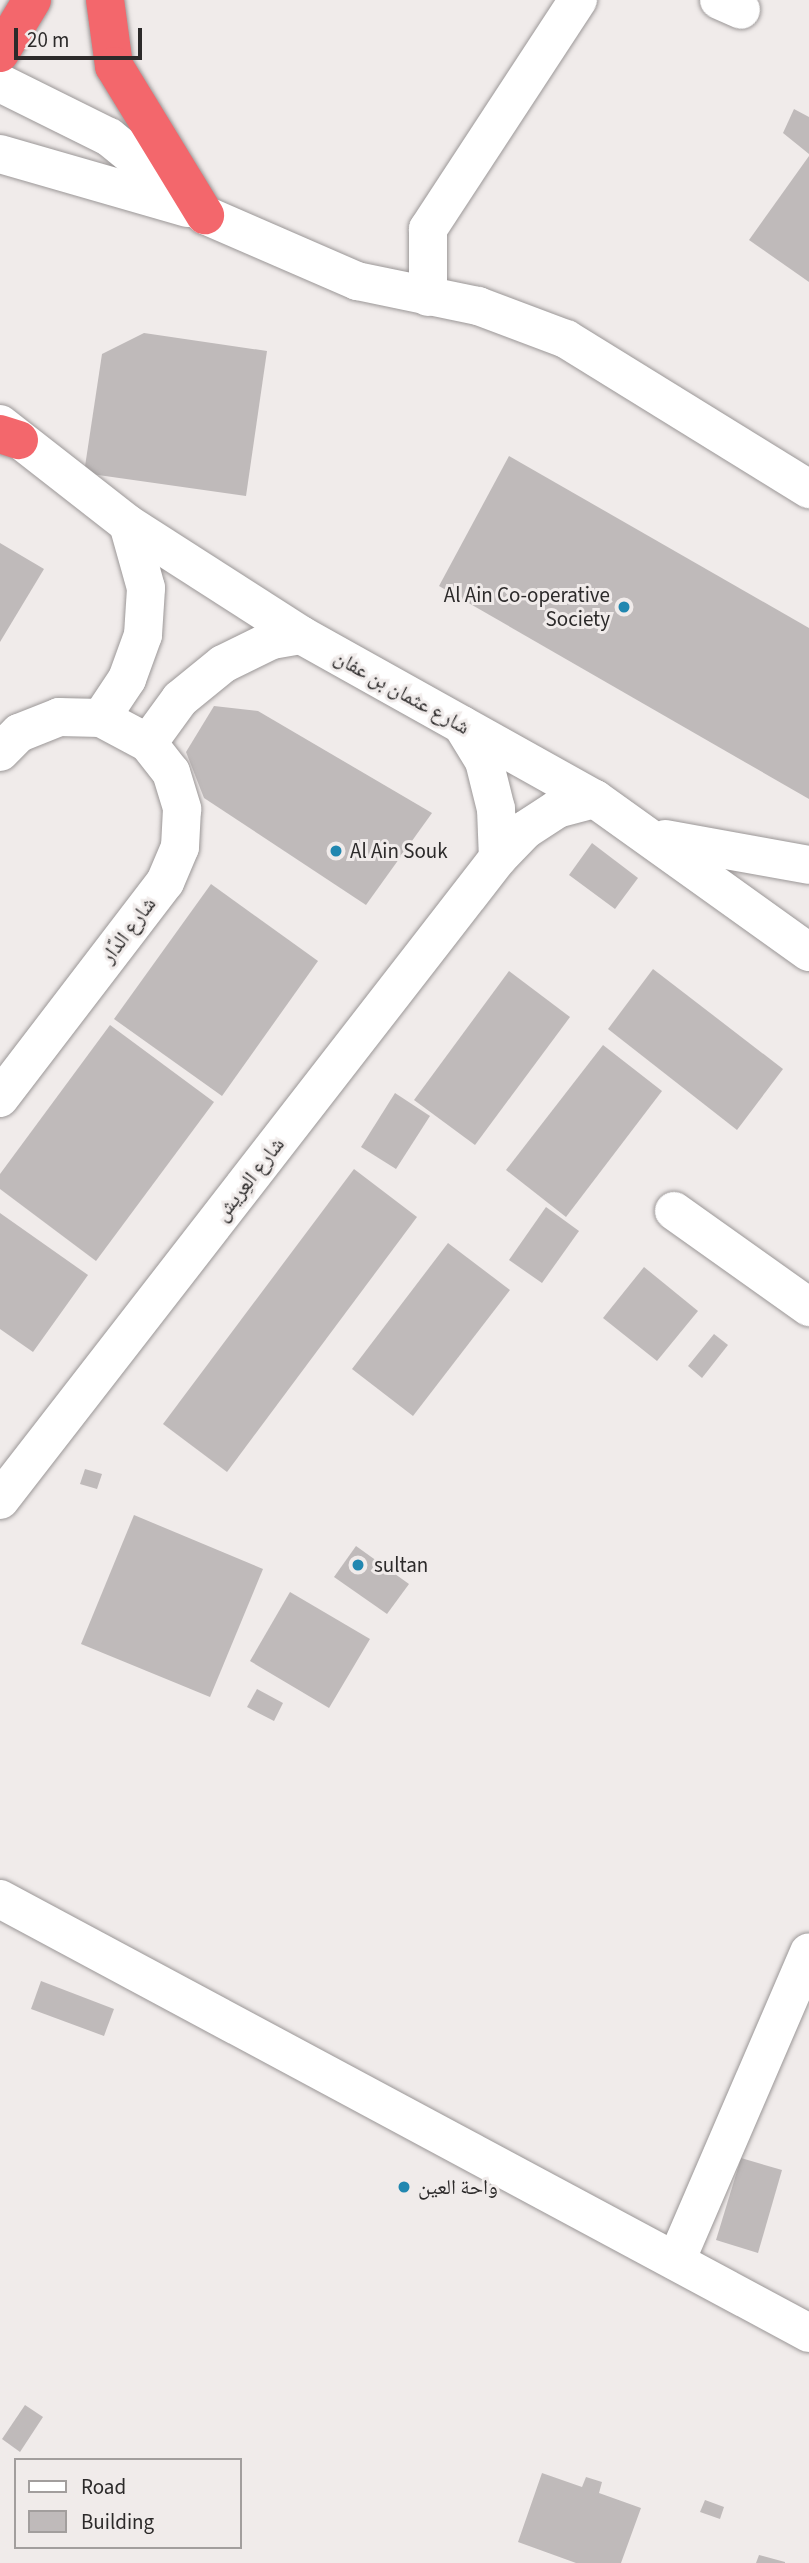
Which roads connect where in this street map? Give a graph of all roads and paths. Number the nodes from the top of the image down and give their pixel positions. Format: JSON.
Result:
{"nodes":[{"id":1,"x":32,"y":0,"type":"edge"},
{"id":2,"x":105,"y":0,"type":"edge"},
{"id":3,"x":578,"y":0,"type":"edge"},
{"id":4,"x":0,"y":53,"type":"edge"},
{"id":5,"x":0,"y":83,"type":"edge"},
{"id":6,"x":0,"y":154,"type":"edge"},
{"id":7,"x":205,"y":215,"type":"junction"},
{"id":8,"x":428,"y":297,"type":"junction"},
{"id":9,"x":6,"y":433,"type":"edge"},
{"id":10,"x":809,"y":489,"type":"edge"},
{"id":11,"x":128,"y":524,"type":"junction"},
{"id":12,"x":301,"y":635,"type":"junction"},
{"id":13,"x":101,"y":718,"type":"junction"},
{"id":14,"x":462,"y":725,"type":"junction"},
{"id":15,"x":148,"y":743,"type":"junction"},
{"id":16,"x":0,"y":752,"type":"edge"},
{"id":17,"x":595,"y":799,"type":"junction"},
{"id":18,"x":656,"y":838,"type":"junction"},
{"id":19,"x":498,"y":858,"type":"junction"},
{"id":20,"x":809,"y":865,"type":"edge"},
{"id":21,"x":809,"y":952,"type":"edge"},
{"id":22,"x":0,"y":1098,"type":"edge"},
{"id":23,"x":809,"y":1282,"type":"edge"},
{"id":24,"x":809,"y":1307,"type":"edge"},
{"id":25,"x":0,"y":1500,"type":"edge"},
{"id":26,"x":0,"y":1899,"type":"edge"},
{"id":27,"x":809,"y":1952,"type":"edge"},
{"id":28,"x":676,"y":2262,"type":"junction"},
{"id":29,"x":809,"y":2333,"type":"edge"}],
"edges":[{"from":1,"to":4,"type":"highway"},
{"from":2,"to":7,"type":"highway"},
{"from":3,"to":8,"type":"street"},
{"from":5,"to":7,"type":"street"},
{"from":6,"to":7,"type":"street"},
{"from":7,"to":8,"type":"street"},
{"from":8,"to":10,"type":"street"},
{"from":9,"to":11,"type":"street","name":"شارع عثمان بن عفان"},
{"from":11,"to":12,"type":"street","name":"شارع عثمان بن عفان"},
{"from":11,"to":13,"type":"street"},
{"from":12,"to":14,"type":"street","name":"شارع عثمان بن عفان"},
{"from":12,"to":15,"type":"street"},
{"from":13,"to":15,"type":"street","name":"شارع الدَّار"},
{"from":13,"to":16,"type":"street","name":"شارع الدَّار"},
{"from":14,"to":17,"type":"street","name":"شارع عثمان بن عفان"},
{"from":14,"to":19,"type":"street"},
{"from":15,"to":22,"type":"street","name":"شارع الدَّار"},
{"from":17,"to":18,"type":"street","name":"شارع عثمان بن عفان"},
{"from":17,"to":19,"type":"street","name":"شارع العِريش"},
{"from":18,"to":20,"type":"street"},
{"from":18,"to":21,"type":"street","name":"شارع عثمان بن عفان"},
{"from":19,"to":25,"type":"street","name":"شارع العِريش"},
{"from":23,"to":24,"type":"street"},
{"from":26,"to":28,"type":"street"},
{"from":27,"to":28,"type":"street"},
{"from":28,"to":29,"type":"street"}]}
